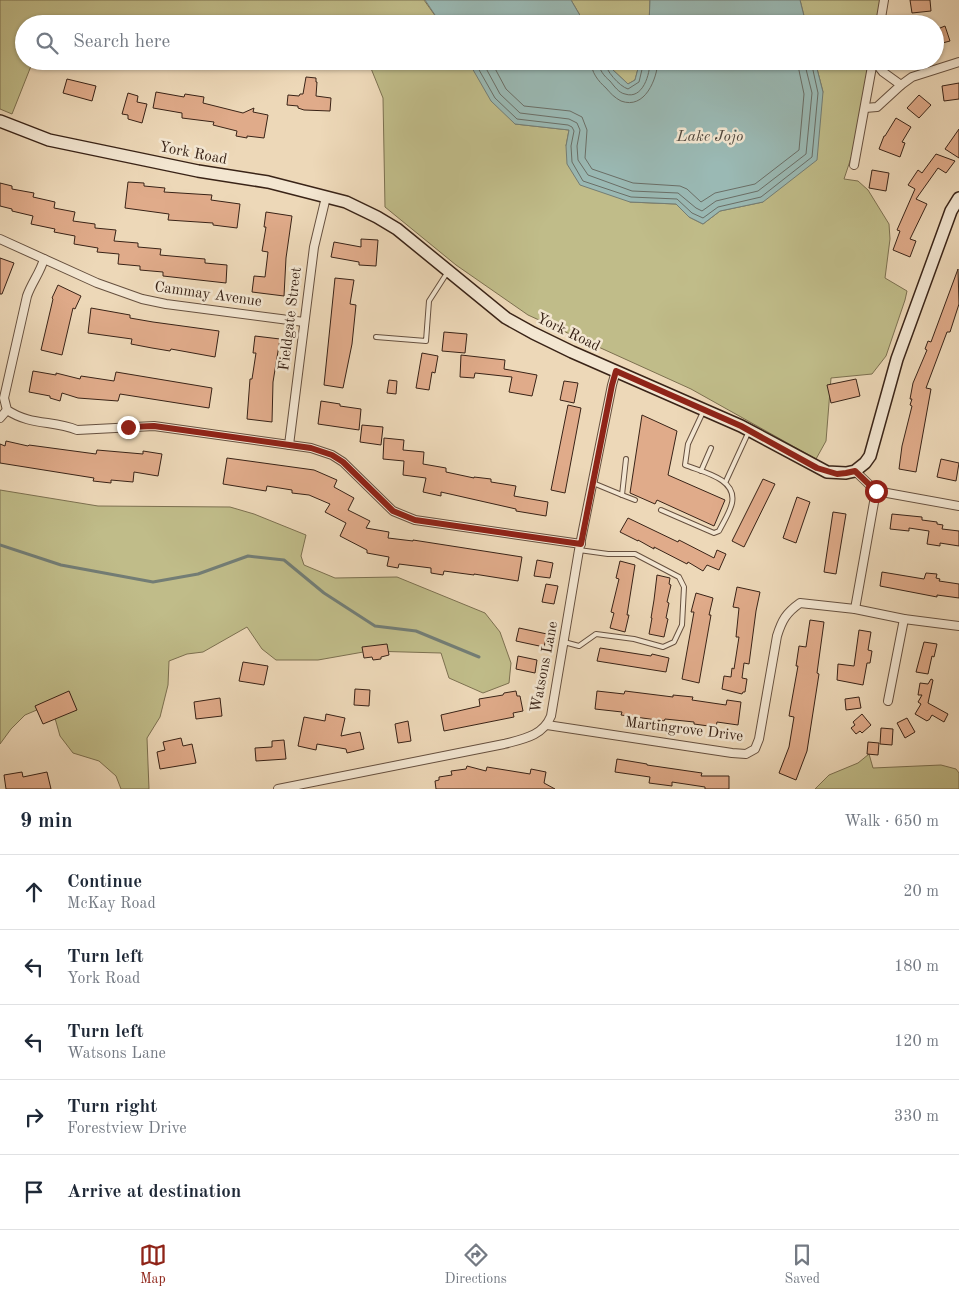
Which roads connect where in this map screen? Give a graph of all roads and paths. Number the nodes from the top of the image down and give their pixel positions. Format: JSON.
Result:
{"nodes":[{"id":1,"x":884,"y":0,"type":"edge"},
{"id":2,"x":882,"y":15,"type":"edge"},
{"id":3,"x":959,"y":62,"type":"edge"},
{"id":4,"x":944,"y":67,"type":"edge"},
{"id":5,"x":872,"y":70,"type":"edge"},
{"id":6,"x":881,"y":70,"type":"edge"},
{"id":7,"x":934,"y":70,"type":"edge"},
{"id":8,"x":901,"y":85,"type":"junction"},
{"id":9,"x":865,"y":108,"type":"junction"},
{"id":10,"x":0,"y":121,"type":"edge"},
{"id":11,"x":854,"y":165,"type":"dead end"},
{"id":12,"x":326,"y":198,"type":"junction"},
{"id":13,"x":959,"y":198,"type":"edge"},
{"id":14,"x":0,"y":239,"type":"edge"},
{"id":15,"x":44,"y":259,"type":"junction"},
{"id":16,"x":448,"y":271,"type":"junction"},
{"id":17,"x":304,"y":322,"type":"junction"},
{"id":18,"x":376,"y":337,"type":"dead end"},
{"id":19,"x":616,"y":371,"type":"junction"},
{"id":20,"x":7,"y":410,"type":"junction"},
{"id":21,"x":704,"y":410,"type":"junction"},
{"id":22,"x":0,"y":418,"type":"edge"},
{"id":23,"x":749,"y":431,"type":"junction"},
{"id":24,"x":289,"y":445,"type":"junction"},
{"id":25,"x":711,"y":448,"type":"dead end"},
{"id":26,"x":626,"y":459,"type":"dead end"},
{"id":27,"x":701,"y":471,"type":"junction"},
{"id":28,"x":855,"y":471,"type":"junction"},
{"id":29,"x":726,"y":481,"type":"junction"},
{"id":30,"x":593,"y":483,"type":"junction"},
{"id":31,"x":876,"y":491,"type":"junction"},
{"id":32,"x":622,"y":495,"type":"junction"},
{"id":33,"x":636,"y":500,"type":"dead end"},
{"id":34,"x":959,"y":506,"type":"edge"},
{"id":35,"x":661,"y":510,"type":"dead end"},
{"id":36,"x":580,"y":547,"type":"junction"},
{"id":37,"x":856,"y":609,"type":"junction"},
{"id":38,"x":904,"y":619,"type":"junction"},
{"id":39,"x":959,"y":626,"type":"edge"},
{"id":40,"x":564,"y":642,"type":"junction"},
{"id":41,"x":888,"y":701,"type":"dead end"},
{"id":42,"x":547,"y":725,"type":"junction"},
{"id":43,"x":278,"y":789,"type":"edge"}],
"edges":[{"from":1,"to":2,"type":"street"},
{"from":3,"to":4,"type":"street"},
{"from":5,"to":9,"type":"street"},
{"from":6,"to":8,"type":"street"},
{"from":7,"to":8,"type":"street"},
{"from":8,"to":9,"type":"street"},
{"from":9,"to":11,"type":"street"},
{"from":10,"to":12,"type":"street","name":"York Road"},
{"from":12,"to":16,"type":"street","name":"York Road"},
{"from":12,"to":17,"type":"street","name":"Fieldgate Street"},
{"from":13,"to":28,"type":"street"},
{"from":14,"to":15,"type":"street","name":"Cammay Avenue"},
{"from":15,"to":17,"type":"street","name":"Cammay Avenue"},
{"from":15,"to":20,"type":"street"},
{"from":16,"to":18,"type":"lane"},
{"from":16,"to":19,"type":"street","name":"York Road"},
{"from":17,"to":24,"type":"street","name":"Fieldgate Street"},
{"from":19,"to":21,"type":"street","name":"York Road"},
{"from":19,"to":30,"type":"street","name":"Watsons Lane"},
{"from":20,"to":22,"type":"street"},
{"from":20,"to":24,"type":"street"},
{"from":21,"to":23,"type":"street","name":"York Road"},
{"from":21,"to":27,"type":"lane"},
{"from":23,"to":28,"type":"street","name":"York Road"},
{"from":23,"to":29,"type":"lane"},
{"from":24,"to":36,"type":"street"},
{"from":25,"to":27,"type":"lane"},
{"from":26,"to":32,"type":"lane"},
{"from":27,"to":29,"type":"lane"},
{"from":28,"to":31,"type":"street"},
{"from":29,"to":35,"type":"lane"},
{"from":30,"to":32,"type":"lane"},
{"from":30,"to":36,"type":"street","name":"Watsons Lane"},
{"from":31,"to":34,"type":"street"},
{"from":31,"to":37,"type":"street"},
{"from":32,"to":33,"type":"lane"},
{"from":36,"to":40,"type":"street","name":"Watsons Lane"},
{"from":36,"to":40,"type":"lane"},
{"from":37,"to":38,"type":"street"},
{"from":37,"to":42,"type":"street","name":"Martingrove Drive"},
{"from":38,"to":39,"type":"street"},
{"from":38,"to":41,"type":"street"},
{"from":40,"to":42,"type":"street","name":"Watsons Lane"},
{"from":42,"to":43,"type":"street","name":"Watsons Lane"}]}
